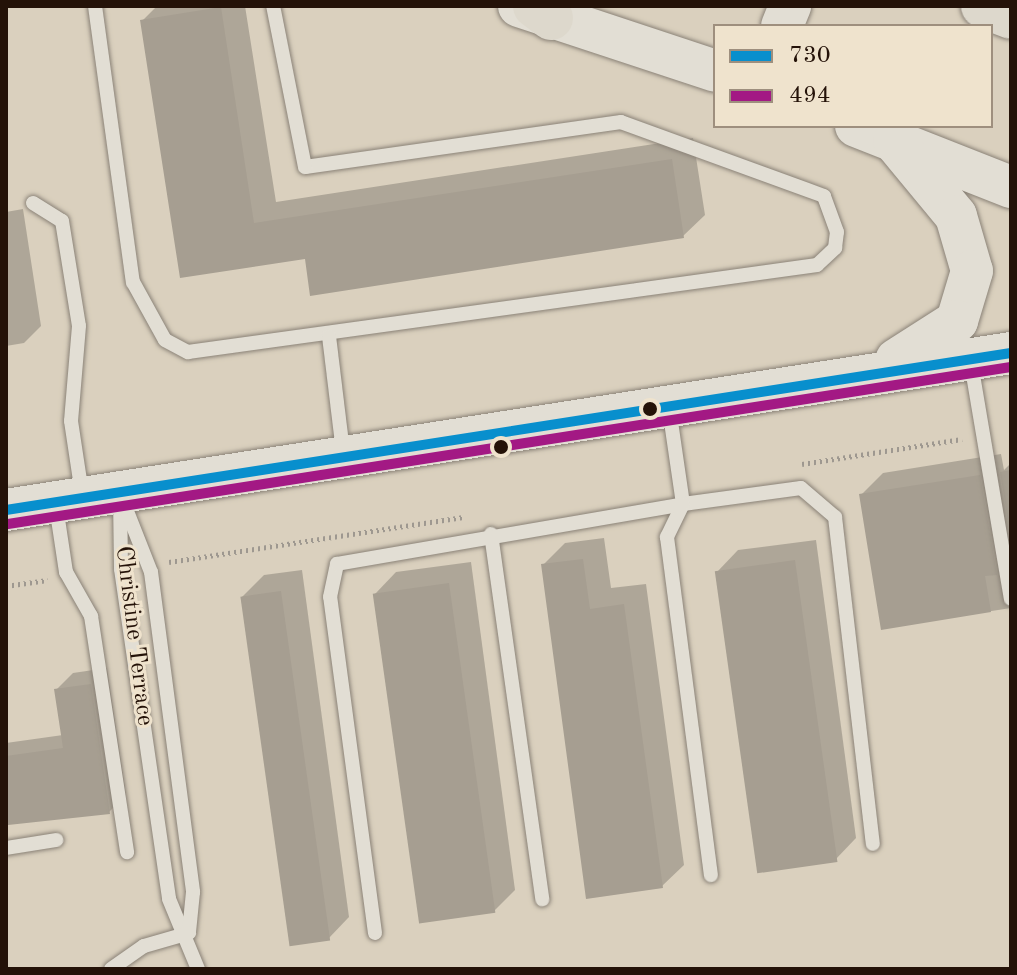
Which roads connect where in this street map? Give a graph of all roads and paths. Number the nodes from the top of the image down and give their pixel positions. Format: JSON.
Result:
{"nodes":[{"id":1,"x":95,"y":6,"type":"edge"},
{"id":2,"x":273,"y":6,"type":"edge"},
{"id":3,"x":983,"y":6,"type":"edge"},
{"id":4,"x":534,"y":10,"type":"edge"},
{"id":5,"x":1011,"y":17,"type":"edge"},
{"id":6,"x":713,"y":70,"type":"edge"},
{"id":7,"x":861,"y":128,"type":"edge"},
{"id":8,"x":894,"y":141,"type":"junction"},
{"id":9,"x":1011,"y":187,"type":"edge"},
{"id":10,"x":33,"y":203,"type":"dead end"},
{"id":11,"x":329,"y":336,"type":"junction"},
{"id":12,"x":1011,"y":353,"type":"edge"},
{"id":13,"x":970,"y":358,"type":"junction"},
{"id":14,"x":866,"y":375,"type":"junction"},
{"id":15,"x":669,"y":408,"type":"junction"},
{"id":16,"x":343,"y":457,"type":"junction"},
{"id":17,"x":86,"y":498,"type":"junction"},
{"id":18,"x":683,"y":504,"type":"junction"},
{"id":19,"x":6,"y":510,"type":"edge"},
{"id":20,"x":491,"y":534,"type":"junction"},
{"id":21,"x":1011,"y":599,"type":"edge"},
{"id":22,"x":56,"y":840,"type":"dead end"},
{"id":23,"x":873,"y":844,"type":"dead end"},
{"id":24,"x":6,"y":848,"type":"edge"},
{"id":25,"x":127,"y":852,"type":"dead end"},
{"id":26,"x":711,"y":875,"type":"dead end"},
{"id":27,"x":542,"y":899,"type":"dead end"},
{"id":28,"x":189,"y":933,"type":"junction"},
{"id":29,"x":375,"y":933,"type":"dead end"},
{"id":30,"x":111,"y":969,"type":"edge"},
{"id":31,"x":198,"y":969,"type":"edge"}],
"edges":[{"from":1,"to":11,"type":"lane"},
{"from":2,"to":11,"type":"lane"},
{"from":3,"to":5,"type":"highway"},
{"from":4,"to":6,"type":"main road"},
{"from":7,"to":8,"type":"main road"},
{"from":8,"to":9,"type":"main road"},
{"from":8,"to":14,"type":"main road"},
{"from":10,"to":17,"type":"lane"},
{"from":11,"to":16,"type":"lane"},
{"from":12,"to":13,"type":"main road"},
{"from":13,"to":14,"type":"main road"},
{"from":13,"to":21,"type":"lane"},
{"from":14,"to":15,"type":"main road"},
{"from":15,"to":16,"type":"main road"},
{"from":15,"to":18,"type":"lane"},
{"from":16,"to":17,"type":"main road"},
{"from":17,"to":19,"type":"main road"},
{"from":17,"to":25,"type":"lane"},
{"from":17,"to":28,"type":"lane","name":"Christine Terrace"},
{"from":17,"to":28,"type":"lane","name":"Christine Terrace"},
{"from":18,"to":20,"type":"lane"},
{"from":18,"to":23,"type":"lane"},
{"from":18,"to":26,"type":"lane"},
{"from":20,"to":27,"type":"lane"},
{"from":20,"to":29,"type":"lane"},
{"from":22,"to":24,"type":"lane"},
{"from":28,"to":30,"type":"lane"},
{"from":28,"to":31,"type":"lane","name":"Christine Terrace"}]}
